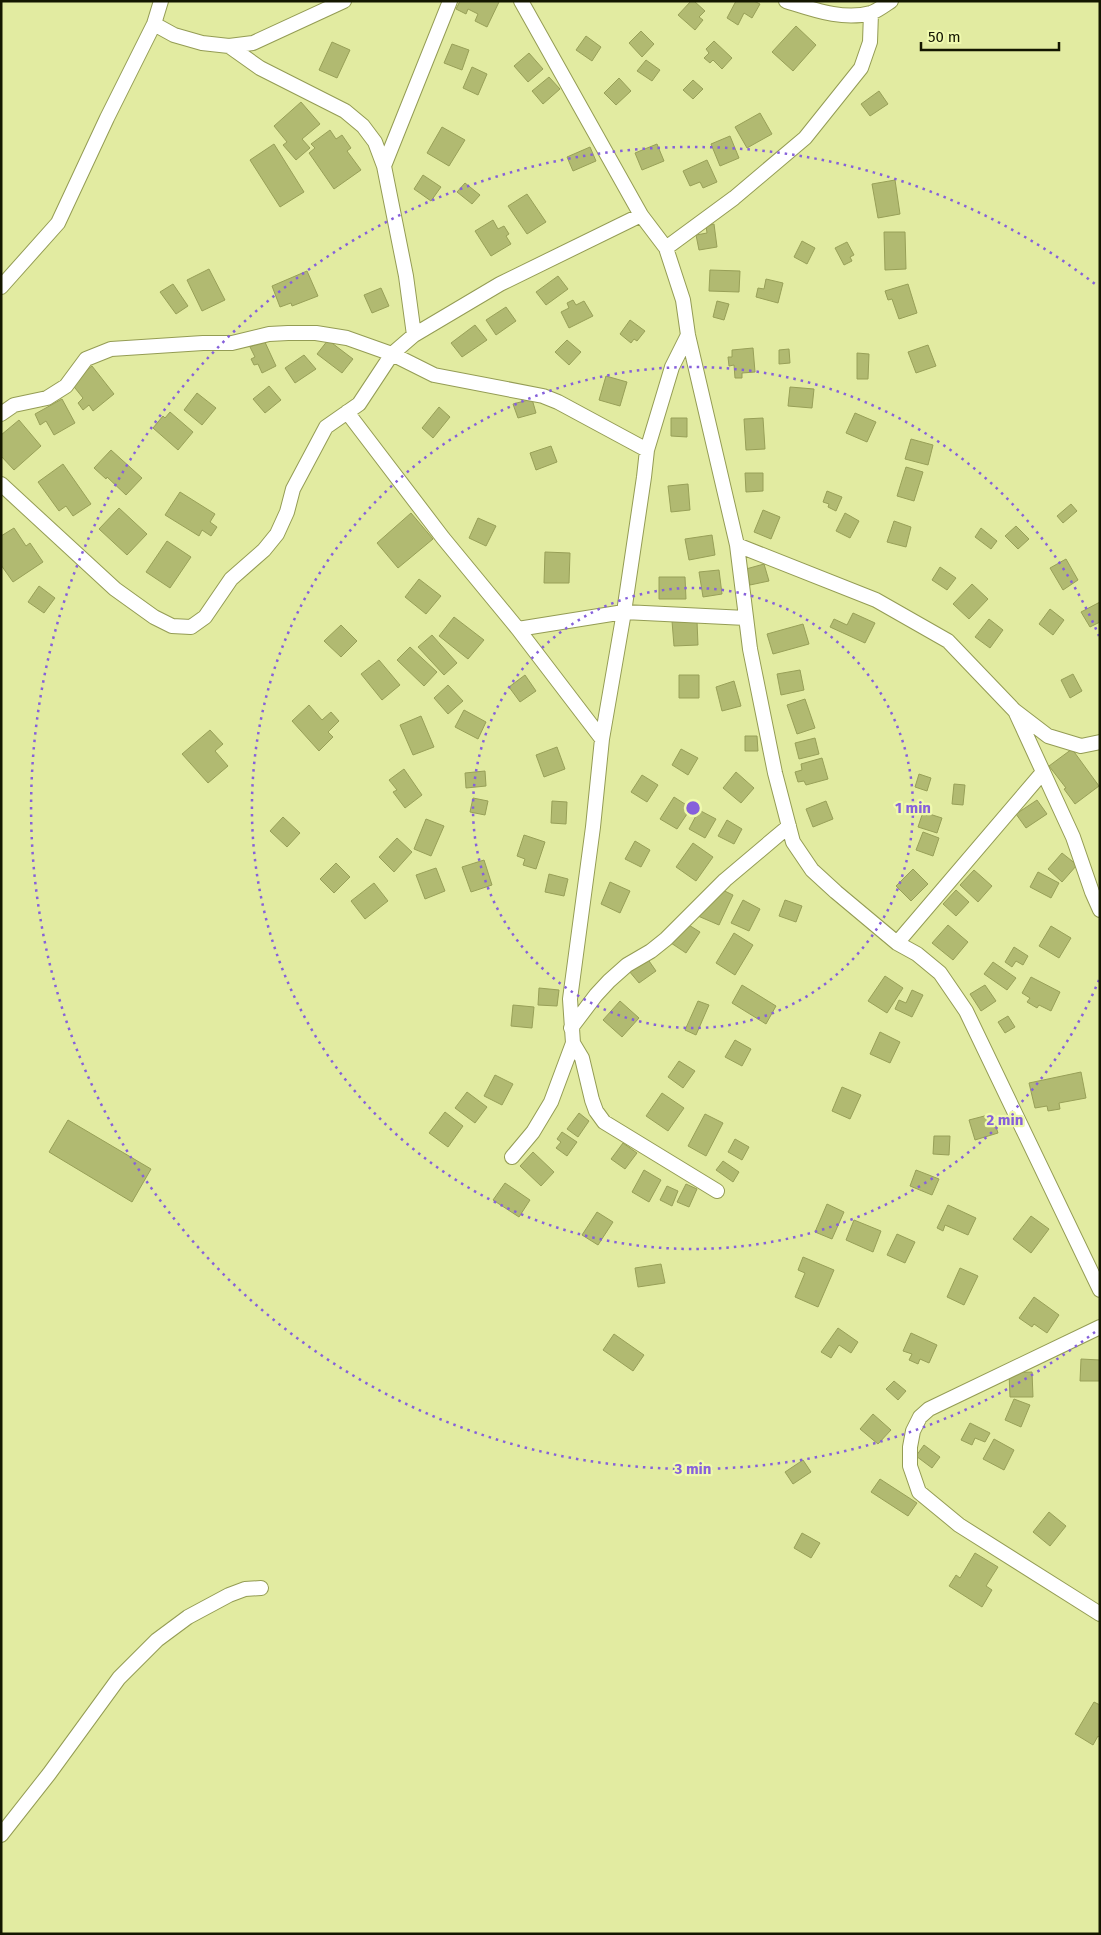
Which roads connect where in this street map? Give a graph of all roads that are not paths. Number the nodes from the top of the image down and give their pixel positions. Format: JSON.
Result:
{"nodes":[{"id":1,"x":161,"y":1,"type":"edge"},
{"id":2,"x":450,"y":1,"type":"edge"},
{"id":3,"x":521,"y":1,"type":"edge"},
{"id":4,"x":786,"y":1,"type":"edge"},
{"id":5,"x":891,"y":1,"type":"edge"},
{"id":6,"x":342,"y":2,"type":"edge"},
{"id":7,"x":871,"y":13,"type":"junction"},
{"id":8,"x":154,"y":24,"type":"junction"},
{"id":9,"x":229,"y":46,"type":"junction"},
{"id":10,"x":384,"y":166,"type":"junction"},
{"id":11,"x":641,"y":215,"type":"junction"},
{"id":12,"x":666,"y":248,"type":"junction"},
{"id":13,"x":1,"y":287,"type":"edge"},
{"id":14,"x":414,"y":335,"type":"junction"},
{"id":15,"x":688,"y":335,"type":"junction"},
{"id":16,"x":392,"y":354,"type":"junction"},
{"id":17,"x":347,"y":412,"type":"junction"},
{"id":18,"x":1,"y":414,"type":"edge"},
{"id":19,"x":647,"y":450,"type":"junction"},
{"id":20,"x":1,"y":484,"type":"edge"},
{"id":21,"x":737,"y":545,"type":"junction"},
{"id":22,"x":624,"y":612,"type":"junction"},
{"id":23,"x":746,"y":618,"type":"junction"},
{"id":24,"x":518,"y":629,"type":"junction"},
{"id":25,"x":1014,"y":710,"type":"junction"},
{"id":26,"x":602,"y":739,"type":"junction"},
{"id":27,"x":1100,"y":742,"type":"edge"},
{"id":28,"x":1043,"y":772,"type":"junction"},
{"id":29,"x":788,"y":826,"type":"junction"},
{"id":30,"x":1100,"y":910,"type":"edge"},
{"id":31,"x":897,"y":943,"type":"junction"},
{"id":32,"x":571,"y":1028,"type":"junction"},
{"id":33,"x":574,"y":1043,"type":"junction"},
{"id":34,"x":512,"y":1156,"type":"dead end"},
{"id":35,"x":717,"y":1191,"type":"dead end"},
{"id":36,"x":1100,"y":1290,"type":"edge"},
{"id":37,"x":1100,"y":1327,"type":"edge"},
{"id":38,"x":261,"y":1588,"type":"dead end"},
{"id":39,"x":1100,"y":1614,"type":"edge"},
{"id":40,"x":1,"y":1835,"type":"edge"}],
"edges":[{"from":1,"to":8,"type":"street"},
{"from":2,"to":10,"type":"street"},
{"from":3,"to":11,"type":"street"},
{"from":4,"to":7,"type":"street"},
{"from":5,"to":7,"type":"street"},
{"from":6,"to":9,"type":"street"},
{"from":7,"to":12,"type":"street"},
{"from":8,"to":9,"type":"street"},
{"from":8,"to":13,"type":"street"},
{"from":9,"to":10,"type":"street"},
{"from":10,"to":14,"type":"street"},
{"from":11,"to":12,"type":"street"},
{"from":11,"to":14,"type":"street"},
{"from":12,"to":15,"type":"street"},
{"from":14,"to":16,"type":"street"},
{"from":15,"to":19,"type":"street"},
{"from":15,"to":21,"type":"street"},
{"from":16,"to":17,"type":"street"},
{"from":16,"to":18,"type":"street"},
{"from":16,"to":19,"type":"street"},
{"from":17,"to":20,"type":"street"},
{"from":17,"to":24,"type":"street"},
{"from":19,"to":22,"type":"street"},
{"from":21,"to":23,"type":"street"},
{"from":21,"to":25,"type":"street"},
{"from":22,"to":23,"type":"street"},
{"from":22,"to":24,"type":"street"},
{"from":22,"to":26,"type":"street"},
{"from":23,"to":29,"type":"street"},
{"from":24,"to":26,"type":"street"},
{"from":25,"to":27,"type":"street"},
{"from":25,"to":28,"type":"street"},
{"from":26,"to":32,"type":"street"},
{"from":28,"to":30,"type":"street"},
{"from":28,"to":31,"type":"street"},
{"from":29,"to":31,"type":"street"},
{"from":29,"to":32,"type":"street"},
{"from":31,"to":36,"type":"street"},
{"from":32,"to":33,"type":"street"},
{"from":33,"to":34,"type":"street"},
{"from":33,"to":35,"type":"street"},
{"from":37,"to":39,"type":"street"},
{"from":38,"to":40,"type":"street"}]}
